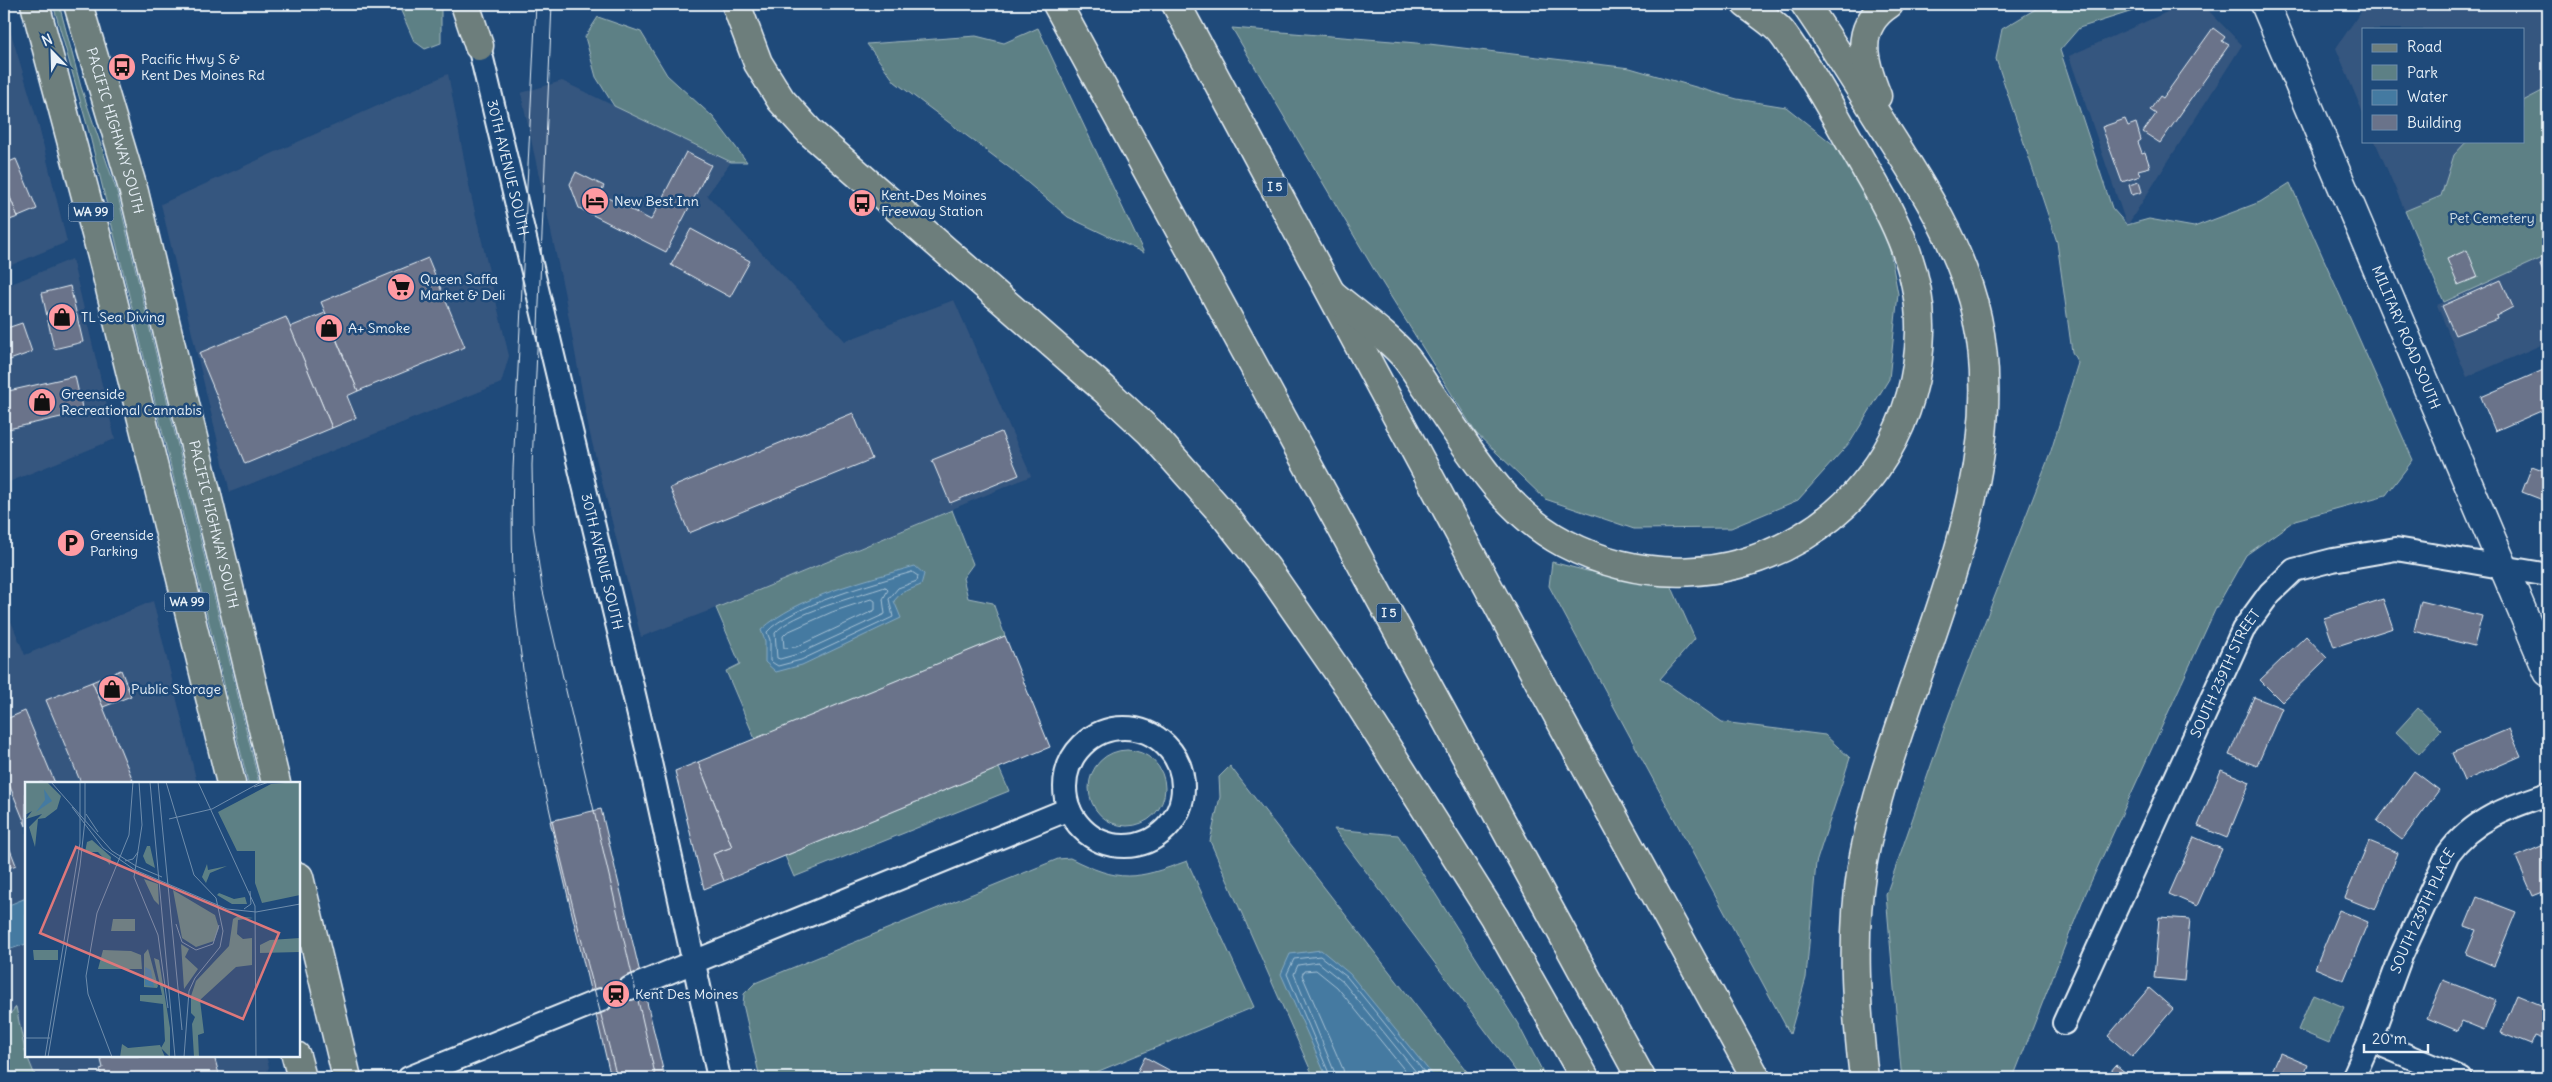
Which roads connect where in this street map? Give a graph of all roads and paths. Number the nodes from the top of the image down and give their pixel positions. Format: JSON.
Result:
{"nodes":[{"id":1,"x":35,"y":4,"type":"edge"},
{"id":2,"x":78,"y":4,"type":"edge"},
{"id":3,"x":465,"y":4,"type":"edge"},
{"id":4,"x":486,"y":4,"type":"edge"},
{"id":5,"x":736,"y":4,"type":"edge"},
{"id":6,"x":1057,"y":4,"type":"edge"},
{"id":7,"x":1176,"y":4,"type":"edge"},
{"id":8,"x":1746,"y":4,"type":"edge"},
{"id":9,"x":1805,"y":4,"type":"edge"},
{"id":10,"x":1889,"y":4,"type":"edge"},
{"id":11,"x":2266,"y":4,"type":"edge"},
{"id":12,"x":479,"y":46,"type":"junction"},
{"id":13,"x":1894,"y":142,"type":"junction"},
{"id":14,"x":1332,"y":294,"type":"junction"},
{"id":15,"x":2504,"y":566,"type":"junction"},
{"id":16,"x":2548,"y":575,"type":"edge"},
{"id":17,"x":2548,"y":672,"type":"edge"},
{"id":18,"x":231,"y":782,"type":"edge"},
{"id":19,"x":276,"y":782,"type":"edge"},
{"id":20,"x":2548,"y":794,"type":"edge"},
{"id":21,"x":1069,"y":810,"type":"junction"},
{"id":22,"x":300,"y":881,"type":"edge"},
{"id":23,"x":693,"y":962,"type":"junction"},
{"id":24,"x":630,"y":988,"type":"tunnel mouth"},
{"id":25,"x":601,"y":1000,"type":"tunnel mouth"},
{"id":26,"x":2064,"y":1023,"type":"dead end"},
{"id":27,"x":2370,"y":1040,"type":"junction"},
{"id":28,"x":296,"y":1057,"type":"edge"},
{"id":29,"x":302,"y":1078,"type":"edge"},
{"id":30,"x":347,"y":1078,"type":"edge"},
{"id":31,"x":409,"y":1078,"type":"edge"},
{"id":32,"x":719,"y":1078,"type":"edge"},
{"id":33,"x":1585,"y":1078,"type":"edge"},
{"id":34,"x":1641,"y":1078,"type":"edge"},
{"id":35,"x":1756,"y":1078,"type":"edge"},
{"id":36,"x":1864,"y":1078,"type":"edge"},
{"id":37,"x":2352,"y":1078,"type":"edge"},
{"id":38,"x":2460,"y":1078,"type":"edge"}],
"edges":[{"from":1,"to":18,"type":"main road","number":"WA 99"},
{"from":2,"to":19,"type":"main road","name":"PACIFIC HIGHWAY SOUTH"},
{"from":3,"to":12,"type":"main road"},
{"from":4,"to":12,"type":"main road"},
{"from":5,"to":33,"type":"main road"},
{"from":6,"to":34,"type":"main road","number":"I 5"},
{"from":7,"to":14,"type":"main road","number":"I 5"},
{"from":8,"to":14,"type":"main road"},
{"from":9,"to":13,"type":"main road"},
{"from":10,"to":13,"type":"main road"},
{"from":11,"to":15,"type":"main road","name":"MILITARY ROAD SOUTH"},
{"from":12,"to":23,"type":"street","name":"30TH AVENUE SOUTH"},
{"from":13,"to":36,"type":"main road"},
{"from":14,"to":35,"type":"main road","number":"I 5"},
{"from":15,"to":16,"type":"street","name":"SOUTH 239TH STREET"},
{"from":15,"to":17,"type":"main road","name":"MILITARY ROAD SOUTH"},
{"from":15,"to":26,"type":"street","name":"SOUTH 239TH STREET"},
{"from":20,"to":27,"type":"street","name":"SOUTH 239TH PLACE"},
{"from":21,"to":21,"type":"street"},
{"from":21,"to":23,"type":"street"},
{"from":22,"to":30,"type":"main road"},
{"from":23,"to":24,"type":"street"},
{"from":23,"to":32,"type":"street","name":"30TH AVENUE SOUTH"},
{"from":25,"to":31,"type":"street"},
{"from":27,"to":37,"type":"street","name":"SOUTH 239TH PLACE"},
{"from":27,"to":38,"type":"street"},
{"from":28,"to":29,"type":"main road"}]}
